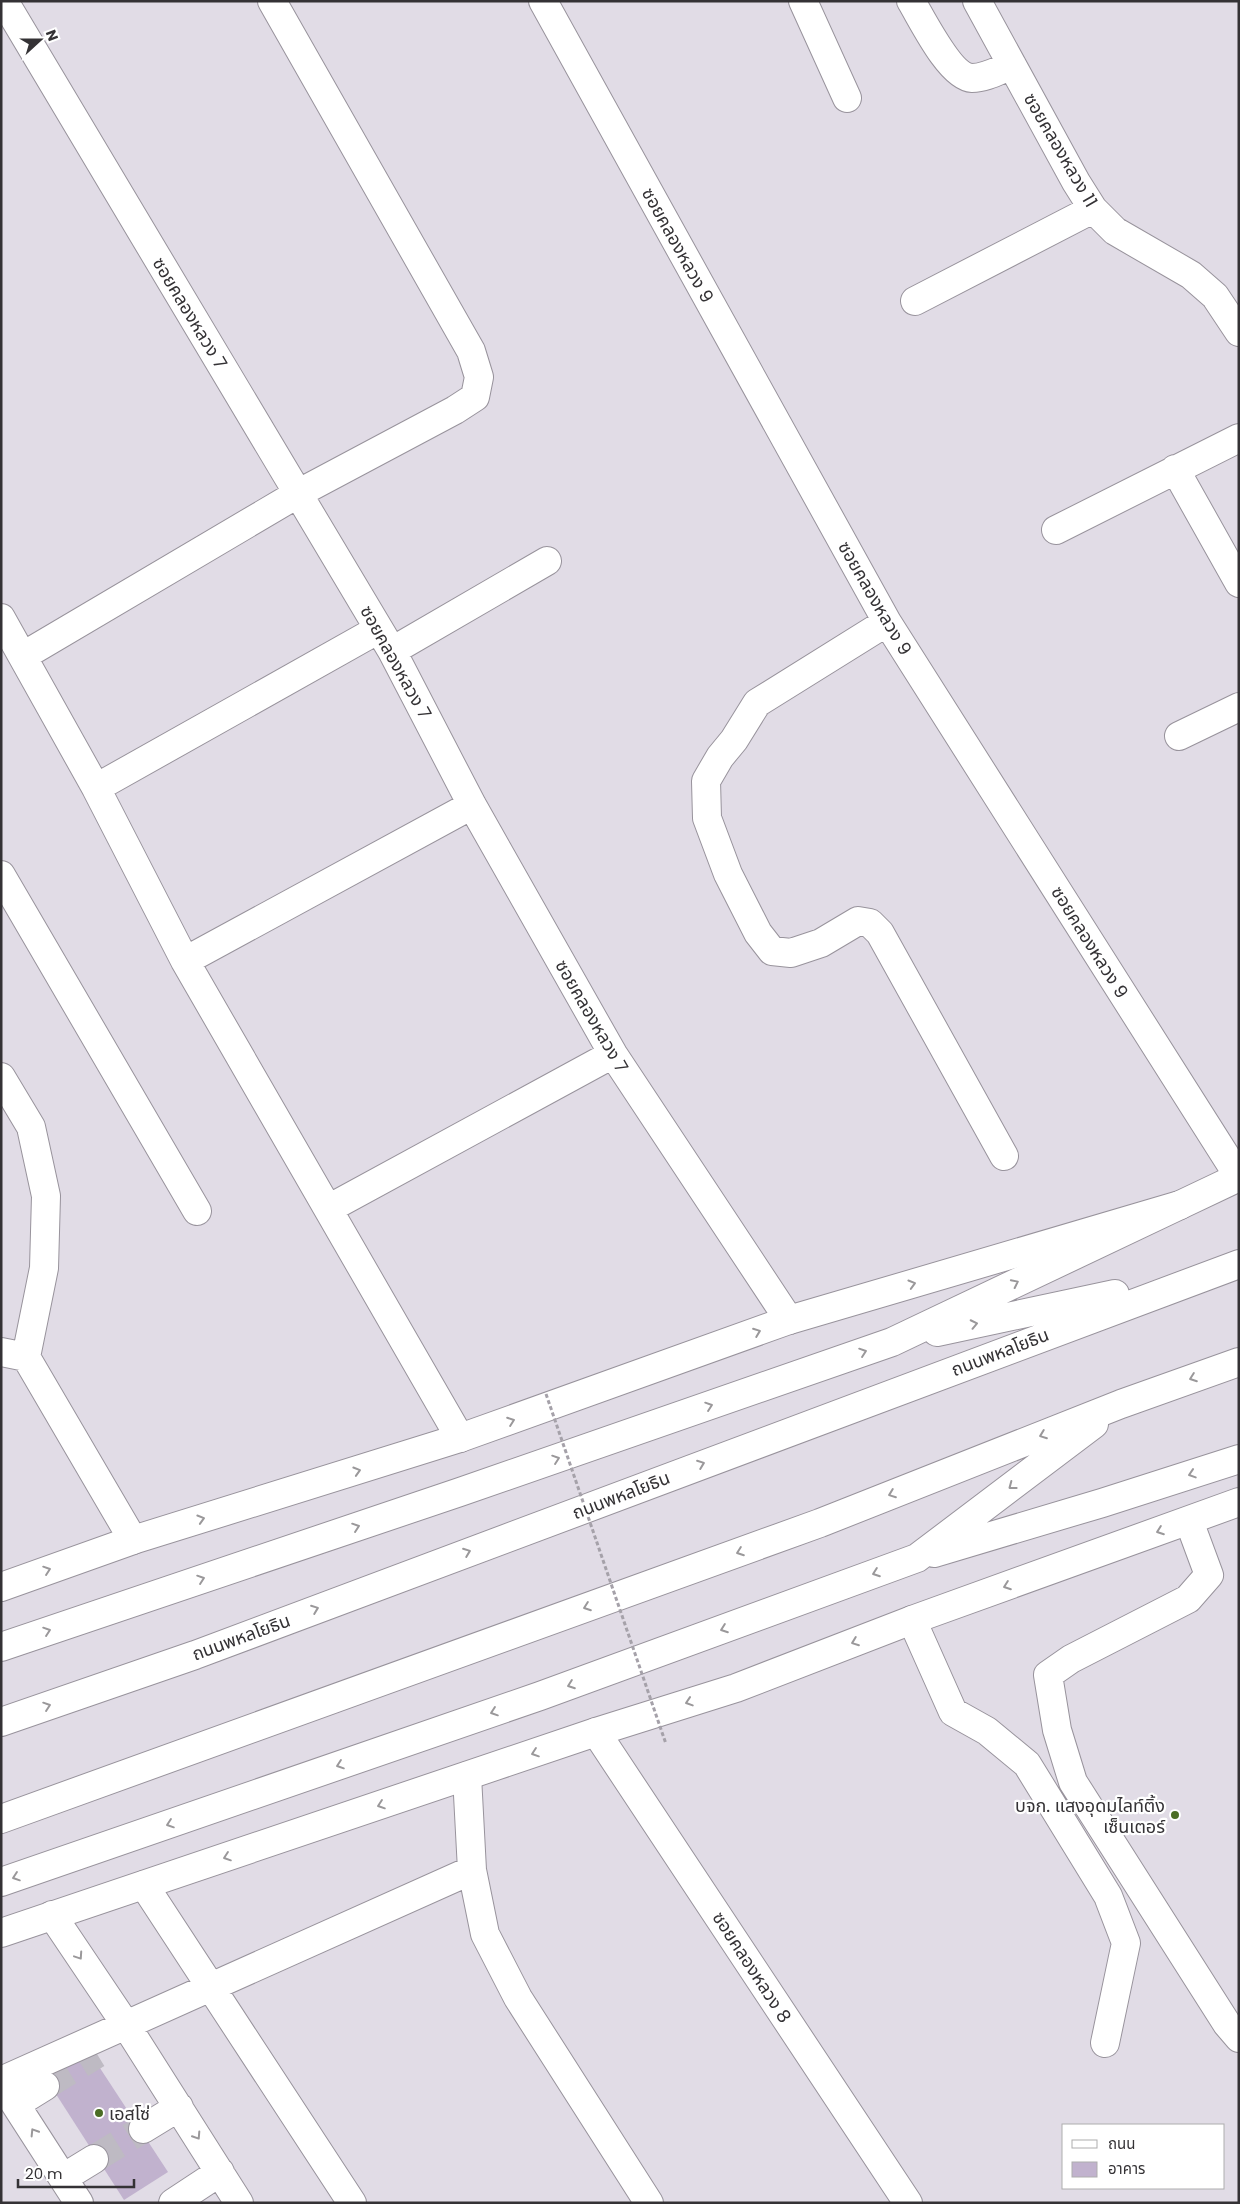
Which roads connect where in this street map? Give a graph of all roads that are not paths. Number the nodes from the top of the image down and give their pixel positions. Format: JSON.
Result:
{"nodes":[{"id":1,"x":4,"y":1,"type":"edge"},
{"id":2,"x":272,"y":1,"type":"edge"},
{"id":3,"x":543,"y":1,"type":"edge"},
{"id":4,"x":803,"y":1,"type":"edge"},
{"id":5,"x":911,"y":1,"type":"edge"},
{"id":6,"x":977,"y":1,"type":"edge"},
{"id":7,"x":1012,"y":65,"type":"junction"},
{"id":8,"x":847,"y":98,"type":"dead end"},
{"id":9,"x":1093,"y":209,"type":"junction"},
{"id":10,"x":915,"y":301,"type":"dead end"},
{"id":11,"x":1239,"y":332,"type":"edge"},
{"id":12,"x":1239,"y":438,"type":"edge"},
{"id":13,"x":1176,"y":469,"type":"junction"},
{"id":14,"x":299,"y":493,"type":"junction"},
{"id":15,"x":1056,"y":530,"type":"dead end"},
{"id":16,"x":548,"y":561,"type":"dead end"},
{"id":17,"x":1239,"y":583,"type":"edge"},
{"id":18,"x":1,"y":618,"type":"edge"},
{"id":19,"x":887,"y":622,"type":"junction"},
{"id":20,"x":386,"y":640,"type":"junction"},
{"id":21,"x":23,"y":656,"type":"junction"},
{"id":22,"x":1239,"y":707,"type":"edge"},
{"id":23,"x":1179,"y":736,"type":"dead end"},
{"id":24,"x":96,"y":788,"type":"junction"},
{"id":25,"x":472,"y":805,"type":"junction"},
{"id":26,"x":1,"y":875,"type":"edge"},
{"id":27,"x":185,"y":961,"type":"junction"},
{"id":28,"x":613,"y":1054,"type":"junction"},
{"id":29,"x":1,"y":1077,"type":"edge"},
{"id":30,"x":1004,"y":1156,"type":"dead end"},
{"id":31,"x":1239,"y":1177,"type":"edge"},
{"id":32,"x":1180,"y":1205,"type":"junction"},
{"id":33,"x":328,"y":1210,"type":"junction"},
{"id":34,"x":197,"y":1211,"type":"dead end"},
{"id":35,"x":1239,"y":1264,"type":"edge"},
{"id":36,"x":1204,"y":1275,"type":"junction"},
{"id":37,"x":789,"y":1320,"type":"junction"},
{"id":38,"x":892,"y":1342,"type":"junction"},
{"id":39,"x":13,"y":1354,"type":"edge"},
{"id":40,"x":1239,"y":1362,"type":"edge"},
{"id":41,"x":1121,"y":1404,"type":"junction"},
{"id":42,"x":460,"y":1438,"type":"junction"},
{"id":43,"x":1239,"y":1459,"type":"edge"},
{"id":44,"x":1239,"y":1502,"type":"edge"},
{"id":45,"x":1188,"y":1521,"type":"junction"},
{"id":46,"x":133,"y":1540,"type":"junction"},
{"id":47,"x":917,"y":1558,"type":"junction"},
{"id":48,"x":1,"y":1586,"type":"edge"},
{"id":49,"x":912,"y":1620,"type":"junction"},
{"id":50,"x":1,"y":1647,"type":"edge"},
{"id":51,"x":1,"y":1722,"type":"edge"},
{"id":52,"x":596,"y":1732,"type":"junction"},
{"id":53,"x":467,"y":1776,"type":"junction"},
{"id":54,"x":1,"y":1819,"type":"edge"},
{"id":55,"x":472,"y":1870,"type":"junction"},
{"id":56,"x":1,"y":1882,"type":"edge"},
{"id":57,"x":144,"y":1885,"type":"junction"},
{"id":58,"x":52,"y":1915,"type":"junction"},
{"id":59,"x":1,"y":1934,"type":"edge"},
{"id":60,"x":210,"y":1987,"type":"junction"},
{"id":61,"x":128,"y":2029,"type":"junction"},
{"id":62,"x":1239,"y":2038,"type":"edge"},
{"id":63,"x":1105,"y":2043,"type":"dead end"},
{"id":64,"x":97,"y":2054,"type":"tunnel mouth"},
{"id":65,"x":1,"y":2081,"type":"edge"},
{"id":66,"x":45,"y":2086,"type":"tunnel mouth"},
{"id":67,"x":16,"y":2104,"type":"junction"},
{"id":68,"x":178,"y":2107,"type":"junction"},
{"id":69,"x":143,"y":2129,"type":"tunnel mouth"},
{"id":70,"x":94,"y":2159,"type":"tunnel mouth"},
{"id":71,"x":220,"y":2172,"type":"junction"},
{"id":72,"x":63,"y":2178,"type":"junction"},
{"id":73,"x":178,"y":2201,"type":"edge"},
{"id":74,"x":79,"y":2203,"type":"edge"},
{"id":75,"x":239,"y":2203,"type":"edge"},
{"id":76,"x":352,"y":2203,"type":"edge"},
{"id":77,"x":650,"y":2203,"type":"edge"},
{"id":78,"x":908,"y":2203,"type":"edge"}],
"edges":[{"from":1,"to":14,"type":"main road","name":"ซอยคลองหลวง 7"},
{"from":2,"to":14,"type":"main road"},
{"from":3,"to":19,"type":"main road","name":"ซอยคลองหลวง 9"},
{"from":4,"to":8,"type":"main road"},
{"from":5,"to":7,"type":"main road"},
{"from":6,"to":7,"type":"main road","name":"ซอยคลองหลวง 11"},
{"from":7,"to":9,"type":"main road","name":"ซอยคลองหลวง 11"},
{"from":9,"to":10,"type":"main road"},
{"from":9,"to":11,"type":"main road","name":"ซอยคลองหลวง 11"},
{"from":12,"to":13,"type":"main road"},
{"from":13,"to":15,"type":"main road"},
{"from":13,"to":17,"type":"main road"},
{"from":14,"to":20,"type":"main road","name":"ซอยคลองหลวง 7"},
{"from":14,"to":21,"type":"main road"},
{"from":16,"to":20,"type":"main road"},
{"from":18,"to":21,"type":"main road"},
{"from":19,"to":30,"type":"main road"},
{"from":19,"to":31,"type":"main road","name":"ซอยคลองหลวง 9"},
{"from":20,"to":24,"type":"main road"},
{"from":20,"to":25,"type":"main road","name":"ซอยคลองหลวง 7"},
{"from":21,"to":24,"type":"main road"},
{"from":22,"to":23,"type":"main road"},
{"from":24,"to":27,"type":"main road"},
{"from":25,"to":27,"type":"main road"},
{"from":25,"to":28,"type":"main road","name":"ซอยคลองหลวง 7"},
{"from":26,"to":34,"type":"main road"},
{"from":27,"to":33,"type":"main road"},
{"from":28,"to":33,"type":"main road"},
{"from":28,"to":37,"type":"main road","name":"ซอยคลองหลวง 7"},
{"from":29,"to":39,"type":"main road"},
{"from":31,"to":32,"type":"main road"},
{"from":37,"to":32,"type":"main road","one_way":true},
{"from":38,"to":32,"type":"main road","one_way":true},
{"from":33,"to":42,"type":"main road"},
{"from":35,"to":36,"type":"main road","name":"ถนนพหลโยธิน"},
{"from":38,"to":36,"type":"main road","one_way":true},
{"from":51,"to":36,"type":"main road","name":"ถนนพหลโยธิน","one_way":true},
{"from":42,"to":37,"type":"main road","one_way":true},
{"from":50,"to":38,"type":"main road","one_way":true},
{"from":39,"to":46,"type":"main road"},
{"from":40,"to":41,"type":"main road","one_way":true},
{"from":41,"to":47,"type":"main road","one_way":true},
{"from":41,"to":54,"type":"main road","one_way":true},
{"from":46,"to":42,"type":"main road","one_way":true},
{"from":43,"to":47,"type":"main road","one_way":true},
{"from":44,"to":45,"type":"main road"},
{"from":45,"to":49,"type":"main road","one_way":true},
{"from":45,"to":62,"type":"main road"},
{"from":48,"to":46,"type":"main road","one_way":true},
{"from":47,"to":56,"type":"main road","one_way":true},
{"from":49,"to":52,"type":"main road","one_way":true},
{"from":49,"to":63,"type":"main road"},
{"from":52,"to":53,"type":"main road","one_way":true},
{"from":52,"to":78,"type":"main road","name":"ซอยคลองหลวง 8"},
{"from":53,"to":55,"type":"main road"},
{"from":53,"to":57,"type":"main road","one_way":true},
{"from":55,"to":60,"type":"main road"},
{"from":55,"to":77,"type":"main road"},
{"from":57,"to":58,"type":"main road"},
{"from":57,"to":60,"type":"main road"},
{"from":58,"to":59,"type":"main road"},
{"from":58,"to":61,"type":"main road","one_way":true},
{"from":60,"to":61,"type":"main road"},
{"from":60,"to":76,"type":"main road"},
{"from":61,"to":64,"type":"main road"},
{"from":61,"to":65,"type":"main road"},
{"from":61,"to":68,"type":"main road"},
{"from":65,"to":67,"type":"main road"},
{"from":66,"to":67,"type":"main road"},
{"from":72,"to":67,"type":"main road","one_way":true},
{"from":68,"to":69,"type":"main road"},
{"from":68,"to":71,"type":"main road","one_way":true},
{"from":70,"to":72,"type":"main road"},
{"from":71,"to":73,"type":"main road"},
{"from":71,"to":75,"type":"main road"},
{"from":72,"to":74,"type":"main road"}]}
